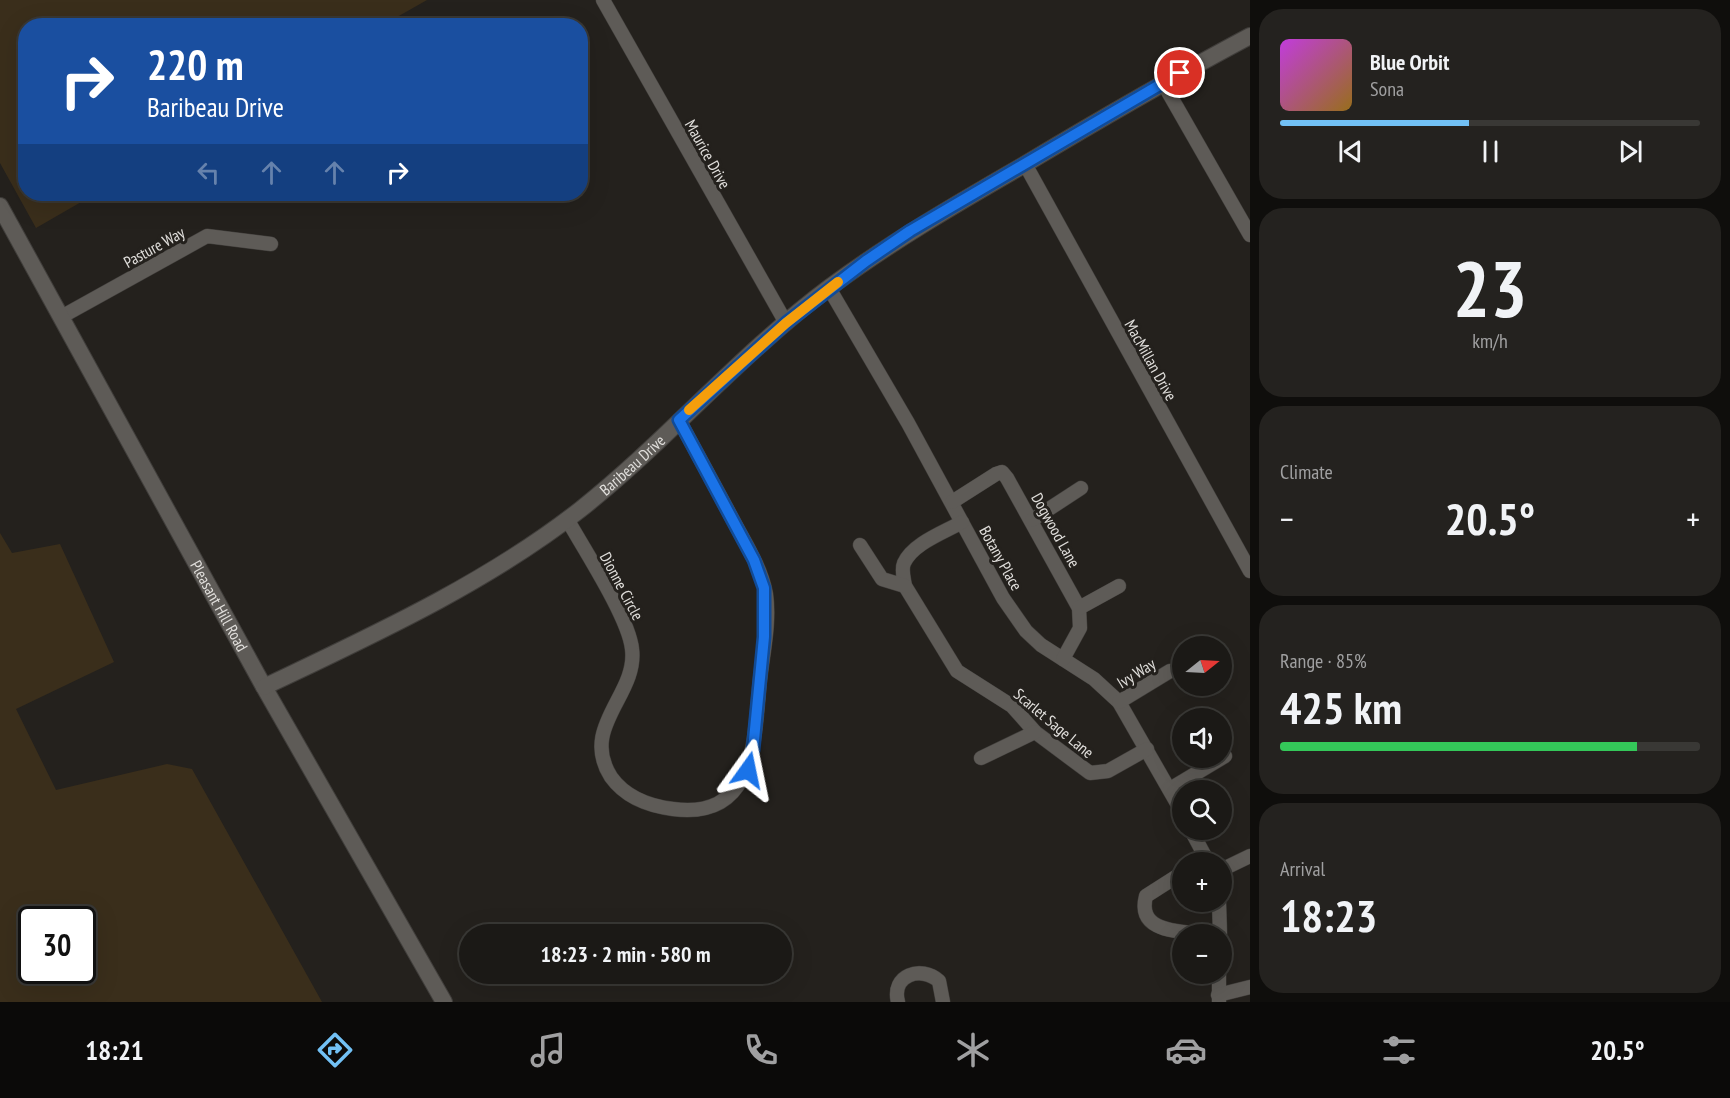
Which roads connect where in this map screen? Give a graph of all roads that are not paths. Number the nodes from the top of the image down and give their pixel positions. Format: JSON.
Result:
{"nodes":[{"id":1,"x":603,"y":0,"type":"edge"},
{"id":2,"x":1250,"y":36,"type":"edge"},
{"id":3,"x":1163,"y":82,"type":"junction"},
{"id":4,"x":1025,"y":164,"type":"junction"},
{"id":5,"x":0,"y":206,"type":"edge"},
{"id":6,"x":1250,"y":235,"type":"edge"},
{"id":7,"x":271,"y":244,"type":"dead end"},
{"id":8,"x":829,"y":288,"type":"junction"},
{"id":9,"x":61,"y":317,"type":"junction"},
{"id":10,"x":786,"y":323,"type":"junction"},
{"id":11,"x":679,"y":420,"type":"junction"},
{"id":12,"x":1081,"y":488,"type":"dead end"},
{"id":13,"x":952,"y":502,"type":"junction"},
{"id":14,"x":567,"y":519,"type":"junction"},
{"id":15,"x":1032,"y":520,"type":"junction"},
{"id":16,"x":962,"y":522,"type":"junction"},
{"id":17,"x":860,"y":545,"type":"dead end"},
{"id":18,"x":1250,"y":571,"type":"edge"},
{"id":19,"x":906,"y":586,"type":"junction"},
{"id":20,"x":1119,"y":586,"type":"dead end"},
{"id":21,"x":1079,"y":608,"type":"junction"},
{"id":22,"x":1063,"y":659,"type":"junction"},
{"id":23,"x":1170,"y":671,"type":"dead end"},
{"id":24,"x":264,"y":687,"type":"junction"},
{"id":25,"x":1119,"y":702,"type":"junction"},
{"id":26,"x":1035,"y":732,"type":"junction"},
{"id":27,"x":1147,"y":749,"type":"junction"},
{"id":28,"x":981,"y":758,"type":"dead end"},
{"id":29,"x":1206,"y":768,"type":"edge"},
{"id":30,"x":1170,"y":789,"type":"junction"},
{"id":31,"x":1172,"y":793,"type":"edge"},
{"id":32,"x":1250,"y":856,"type":"edge"},
{"id":33,"x":1232,"y":865,"type":"edge"},
{"id":34,"x":1172,"y":879,"type":"edge"},
{"id":35,"x":1172,"y":930,"type":"edge"},
{"id":36,"x":1250,"y":987,"type":"edge"},
{"id":37,"x":1218,"y":998,"type":"edge"},
{"id":38,"x":444,"y":1002,"type":"edge"},
{"id":39,"x":898,"y":1002,"type":"edge"},
{"id":40,"x":943,"y":1002,"type":"edge"}],
"edges":[{"from":1,"to":10,"type":"street","name":"Maurice Drive"},
{"from":2,"to":3,"type":"street","name":"Baribeau Drive"},
{"from":3,"to":4,"type":"street","name":"Baribeau Drive"},
{"from":3,"to":6,"type":"street"},
{"from":4,"to":8,"type":"street","name":"Baribeau Drive"},
{"from":4,"to":18,"type":"street","name":"MacMillan Drive"},
{"from":5,"to":9,"type":"street","name":"Pleasant Hill Road"},
{"from":7,"to":9,"type":"street","name":"Pasture Way"},
{"from":8,"to":10,"type":"street","name":"Baribeau Drive"},
{"from":8,"to":13,"type":"street","name":"Botany Place"},
{"from":9,"to":24,"type":"street","name":"Pleasant Hill Road"},
{"from":10,"to":11,"type":"street","name":"Baribeau Drive"},
{"from":11,"to":14,"type":"street","name":"Baribeau Drive"},
{"from":11,"to":14,"type":"street","name":"Dionne Circle"},
{"from":12,"to":15,"type":"street"},
{"from":13,"to":15,"type":"street","name":"Dogwood Lane"},
{"from":13,"to":16,"type":"street","name":"Botany Place"},
{"from":14,"to":24,"type":"street","name":"Baribeau Drive"},
{"from":15,"to":21,"type":"street","name":"Dogwood Lane"},
{"from":16,"to":19,"type":"street"},
{"from":16,"to":22,"type":"street","name":"Botany Place"},
{"from":17,"to":19,"type":"street"},
{"from":19,"to":26,"type":"street","name":"Scarlet Sage Lane"},
{"from":20,"to":21,"type":"street"},
{"from":21,"to":22,"type":"street"},
{"from":22,"to":25,"type":"street","name":"Botany Place"},
{"from":23,"to":25,"type":"street","name":"Ivy Way"},
{"from":24,"to":38,"type":"street","name":"Pleasant Hill Road"},
{"from":25,"to":27,"type":"street","name":"Botany Place"},
{"from":26,"to":27,"type":"street","name":"Scarlet Sage Lane"},
{"from":26,"to":28,"type":"street"},
{"from":27,"to":30,"type":"street","name":"Botany Place"},
{"from":29,"to":30,"type":"street"},
{"from":30,"to":31,"type":"street","name":"Botany Place"},
{"from":32,"to":33,"type":"street"},
{"from":34,"to":35,"type":"street"},
{"from":36,"to":37,"type":"street"},
{"from":39,"to":40,"type":"street"}]}
